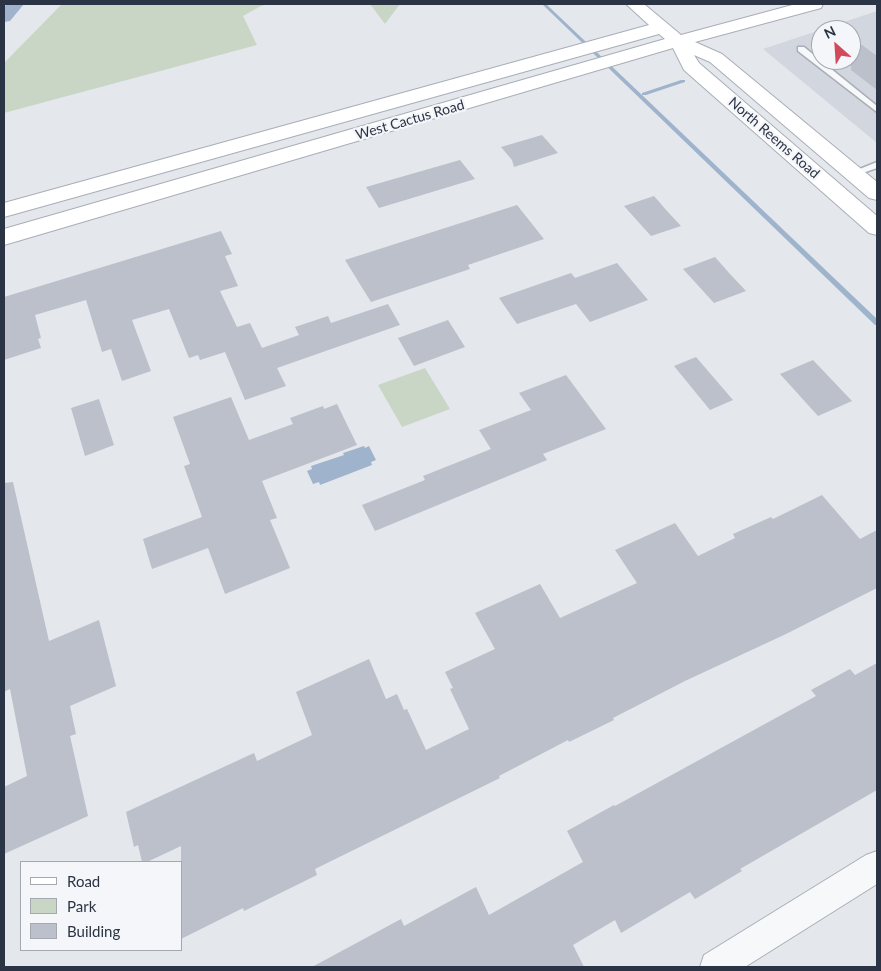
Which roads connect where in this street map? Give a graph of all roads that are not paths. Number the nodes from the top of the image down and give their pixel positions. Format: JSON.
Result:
{"nodes":[{"id":1,"x":634,"y":4,"type":"edge"},
{"id":2,"x":749,"y":4,"type":"edge"},
{"id":3,"x":816,"y":4,"type":"edge"},
{"id":4,"x":661,"y":28,"type":"junction"},
{"id":5,"x":678,"y":41,"type":"junction"},
{"id":6,"x":801,"y":49,"type":"dead end"},
{"id":7,"x":877,"y":110,"type":"edge"},
{"id":8,"x":877,"y":165,"type":"edge"},
{"id":9,"x":854,"y":173,"type":"junction"},
{"id":10,"x":877,"y":193,"type":"edge"},
{"id":11,"x":4,"y":210,"type":"edge"},
{"id":12,"x":877,"y":228,"type":"edge"},
{"id":13,"x":4,"y":237,"type":"edge"},
{"id":14,"x":877,"y":866,"type":"edge"},
{"id":15,"x":716,"y":967,"type":"edge"}],
"edges":[{"from":1,"to":4,"type":"main road","name":"North Reems Road"},
{"from":2,"to":4,"type":"main road","name":"West Cactus Road"},
{"from":3,"to":5,"type":"main road","name":"West Cactus Road"},
{"from":4,"to":5,"type":"main road","name":"North Reems Road"},
{"from":4,"to":11,"type":"main road","name":"West Cactus Road"},
{"from":5,"to":9,"type":"main road","name":"North Reems Road"},
{"from":5,"to":12,"type":"main road","name":"North Reems Road"},
{"from":5,"to":13,"type":"main road","name":"West Cactus Road"},
{"from":6,"to":7,"type":"lane"},
{"from":8,"to":9,"type":"lane"},
{"from":9,"to":10,"type":"main road","name":"North Reems Road"},
{"from":14,"to":15,"type":"street"}]}
